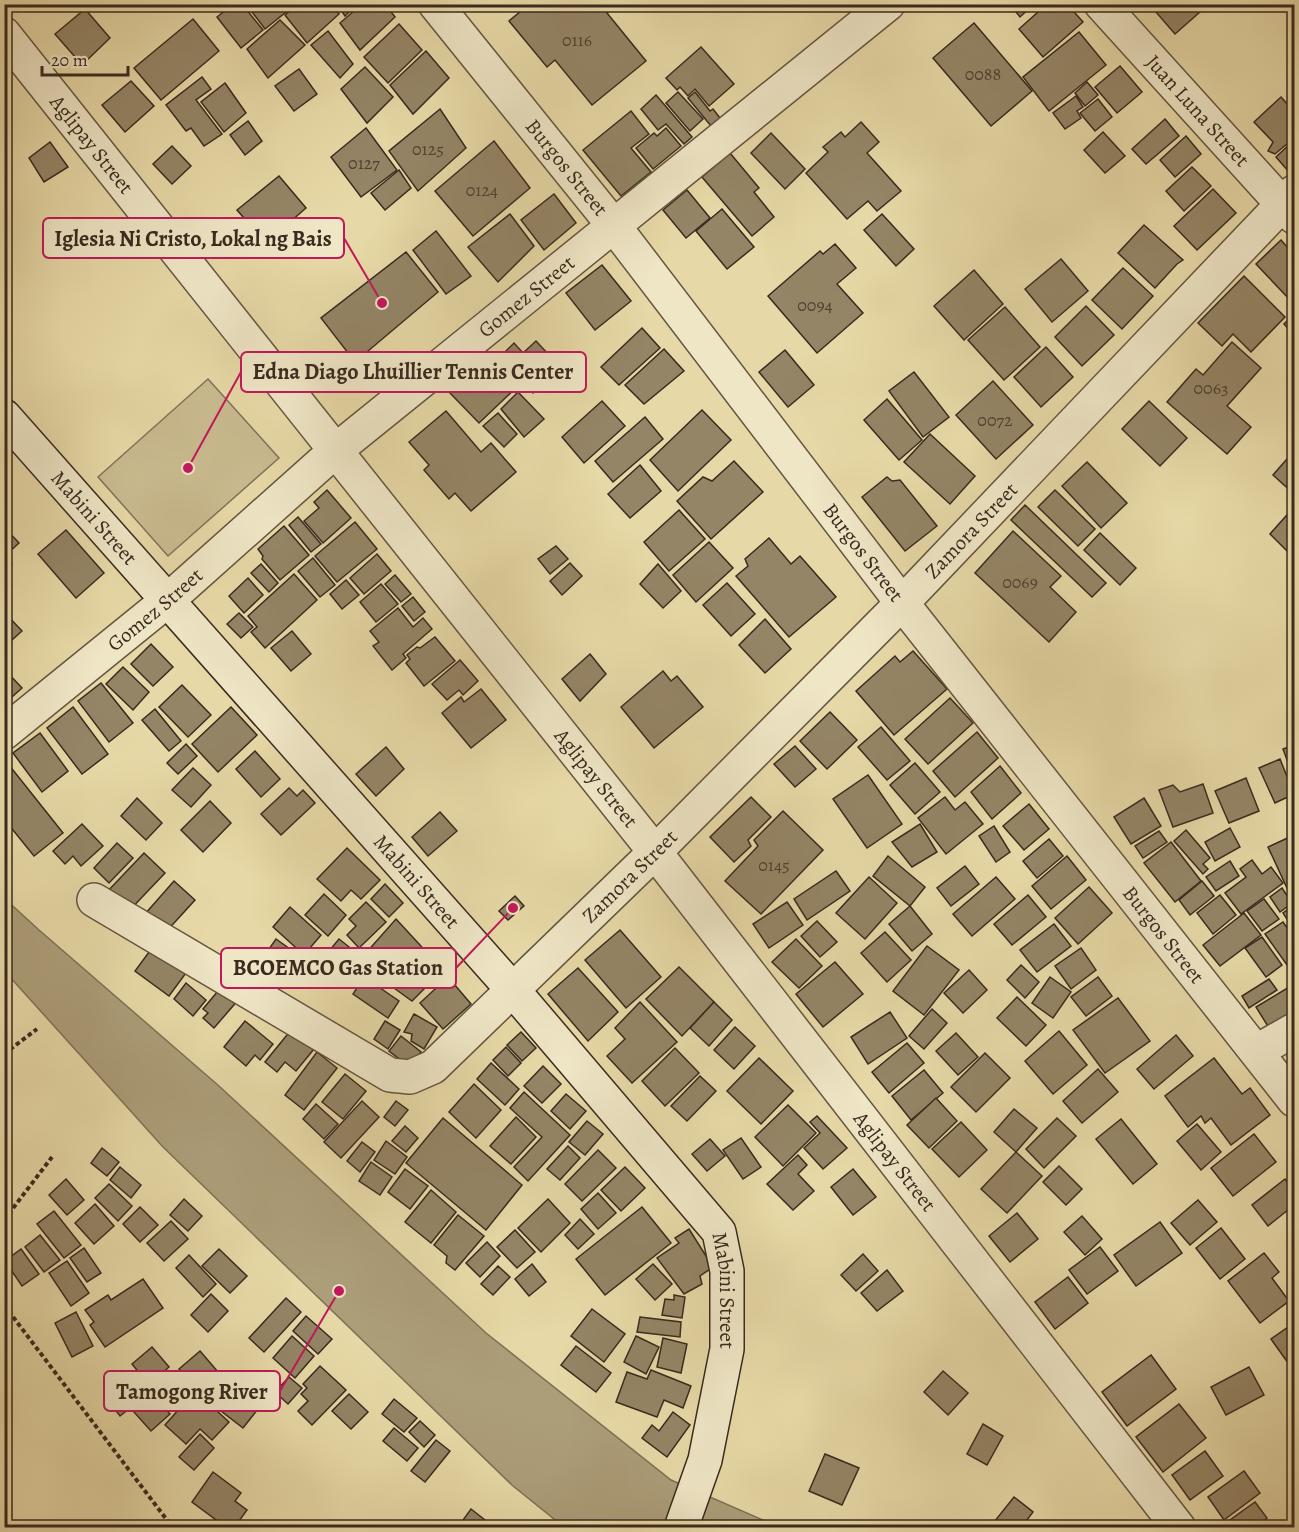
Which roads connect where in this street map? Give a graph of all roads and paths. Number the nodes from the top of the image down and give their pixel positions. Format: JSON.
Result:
{"nodes":[{"id":1,"x":435,"y":4,"type":"edge"},
{"id":2,"x":888,"y":4,"type":"edge"},
{"id":3,"x":1101,"y":4,"type":"edge"},
{"id":4,"x":4,"y":34,"type":"edge"},
{"id":5,"x":1290,"y":204,"type":"edge"},
{"id":6,"x":614,"y":226,"type":"junction"},
{"id":7,"x":4,"y":416,"type":"edge"},
{"id":8,"x":335,"y":451,"type":"junction"},
{"id":9,"x":168,"y":600,"type":"junction"},
{"id":10,"x":902,"y":603,"type":"junction"},
{"id":11,"x":4,"y":733,"type":"edge"},
{"id":12,"x":655,"y":852,"type":"junction"},
{"id":13,"x":94,"y":900,"type":"dead end"},
{"id":14,"x":512,"y":989,"type":"junction"},
{"id":15,"x":37,"y":1029,"type":"dead end"},
{"id":16,"x":1294,"y":1030,"type":"edge"},
{"id":17,"x":1257,"y":1052,"type":"junction"},
{"id":18,"x":4,"y":1054,"type":"edge"},
{"id":19,"x":1294,"y":1100,"type":"edge"},
{"id":20,"x":52,"y":1157,"type":"dead end"},
{"id":21,"x":4,"y":1220,"type":"edge"},
{"id":22,"x":4,"y":1305,"type":"edge"},
{"id":23,"x":173,"y":1527,"type":"edge"},
{"id":24,"x":681,"y":1527,"type":"edge"},
{"id":25,"x":1179,"y":1527,"type":"edge"}],
"edges":[{"from":1,"to":6,"type":"street","name":"Burgos Street"},
{"from":2,"to":6,"type":"street","name":"Gomez Street"},
{"from":3,"to":5,"type":"street","name":"Juan Luna Street"},
{"from":4,"to":8,"type":"street","name":"Aglipay Street"},
{"from":5,"to":10,"type":"street","name":"Zamora Street"},
{"from":6,"to":8,"type":"street","name":"Gomez Street"},
{"from":6,"to":10,"type":"street","name":"Burgos Street"},
{"from":7,"to":9,"type":"street","name":"Mabini Street"},
{"from":8,"to":9,"type":"street","name":"Gomez Street"},
{"from":8,"to":12,"type":"street","name":"Aglipay Street"},
{"from":9,"to":11,"type":"street","name":"Gomez Street"},
{"from":9,"to":14,"type":"street","name":"Mabini Street"},
{"from":10,"to":12,"type":"street","name":"Zamora Street"},
{"from":10,"to":17,"type":"street","name":"Burgos Street"},
{"from":12,"to":14,"type":"street","name":"Zamora Street"},
{"from":12,"to":25,"type":"street","name":"Aglipay Street"},
{"from":13,"to":14,"type":"street","name":"Zamora Street"},
{"from":14,"to":24,"type":"street","name":"Mabini Street"},
{"from":15,"to":18,"type":"path"},
{"from":16,"to":17,"type":"street"},
{"from":17,"to":19,"type":"street","name":"Burgos Street"},
{"from":20,"to":21,"type":"path"},
{"from":22,"to":23,"type":"path"}]}
